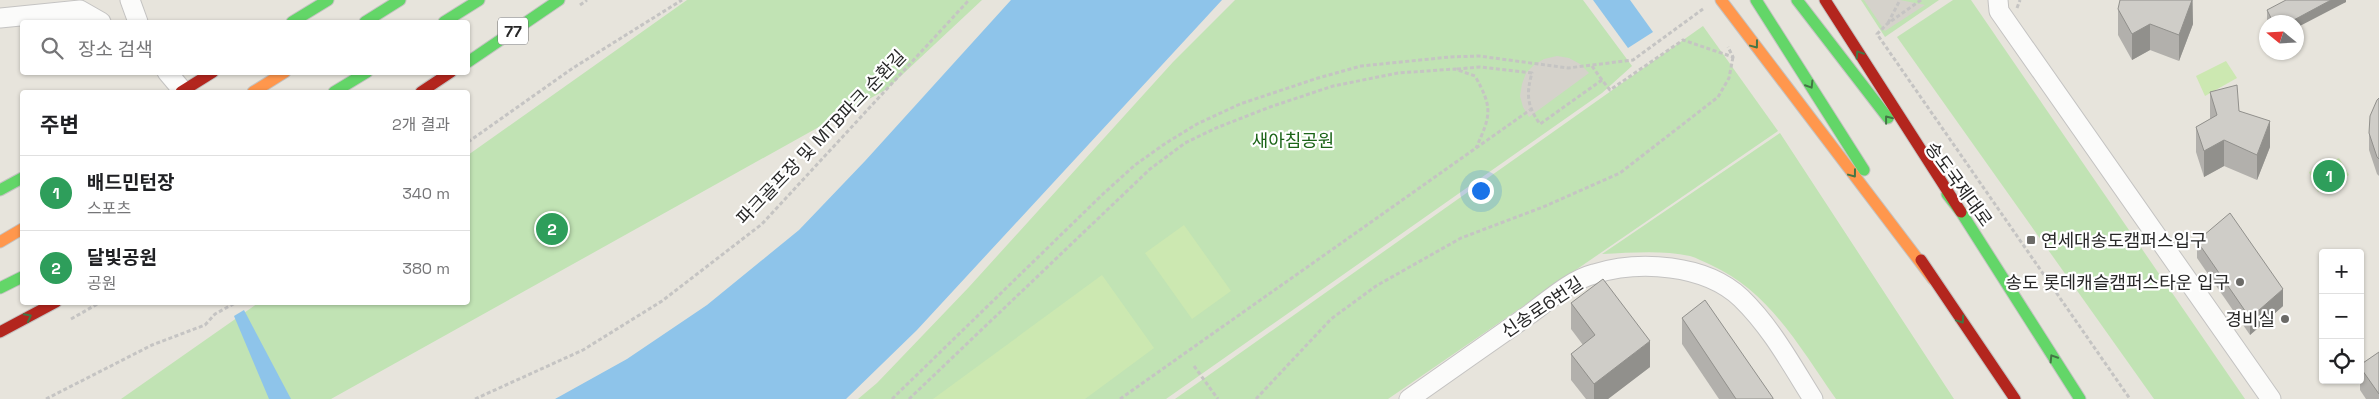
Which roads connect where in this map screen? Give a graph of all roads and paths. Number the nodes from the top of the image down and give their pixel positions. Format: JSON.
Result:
{"nodes":[{"id":1,"x":130,"y":0,"type":"edge"},
{"id":2,"x":328,"y":0,"type":"edge"},
{"id":3,"x":400,"y":0,"type":"edge"},
{"id":4,"x":479,"y":0,"type":"edge"},
{"id":5,"x":559,"y":0,"type":"edge"},
{"id":6,"x":682,"y":0,"type":"edge"},
{"id":7,"x":969,"y":0,"type":"edge"},
{"id":8,"x":1756,"y":0,"type":"edge"},
{"id":9,"x":1797,"y":0,"type":"edge"},
{"id":10,"x":1825,"y":0,"type":"edge"},
{"id":11,"x":1900,"y":0,"type":"edge"},
{"id":12,"x":1921,"y":0,"type":"edge"},
{"id":13,"x":1998,"y":0,"type":"edge"},
{"id":14,"x":2020,"y":0,"type":"edge"},
{"id":15,"x":1723,"y":3,"type":"edge"},
{"id":16,"x":1708,"y":5,"type":"dead end"},
{"id":17,"x":2016,"y":7,"type":"dead end"},
{"id":18,"x":0,"y":18,"type":"edge"},
{"id":19,"x":98,"y":20,"type":"edge"},
{"id":20,"x":137,"y":20,"type":"edge"},
{"id":21,"x":295,"y":20,"type":"edge"},
{"id":22,"x":368,"y":20,"type":"edge"},
{"id":23,"x":447,"y":20,"type":"edge"},
{"id":24,"x":1887,"y":24,"type":"junction"},
{"id":25,"x":1724,"y":40,"type":"dead end"},
{"id":26,"x":1733,"y":57,"type":"junction"},
{"id":27,"x":470,"y":61,"type":"edge"},
{"id":28,"x":1592,"y":66,"type":"junction"},
{"id":29,"x":1454,"y":70,"type":"junction"},
{"id":30,"x":169,"y":75,"type":"edge"},
{"id":31,"x":208,"y":75,"type":"edge"},
{"id":32,"x":281,"y":75,"type":"edge"},
{"id":33,"x":363,"y":75,"type":"edge"},
{"id":34,"x":446,"y":75,"type":"edge"},
{"id":35,"x":1602,"y":80,"type":"junction"},
{"id":36,"x":180,"y":90,"type":"edge"},
{"id":37,"x":185,"y":90,"type":"edge"},
{"id":38,"x":256,"y":90,"type":"edge"},
{"id":39,"x":337,"y":90,"type":"edge"},
{"id":40,"x":424,"y":90,"type":"edge"},
{"id":41,"x":1530,"y":110,"type":"junction"},
{"id":42,"x":470,"y":141,"type":"edge"},
{"id":43,"x":1476,"y":148,"type":"junction"},
{"id":44,"x":20,"y":179,"type":"edge"},
{"id":45,"x":0,"y":190,"type":"edge"},
{"id":46,"x":1961,"y":212,"type":"junction"},
{"id":47,"x":20,"y":231,"type":"edge"},
{"id":48,"x":0,"y":242,"type":"edge"},
{"id":49,"x":20,"y":278,"type":"edge"},
{"id":50,"x":1933,"y":279,"type":"junction"},
{"id":51,"x":0,"y":288,"type":"edge"},
{"id":52,"x":50,"y":305,"type":"edge"},
{"id":53,"x":232,"y":305,"type":"edge"},
{"id":54,"x":0,"y":332,"type":"edge"},
{"id":55,"x":1194,"y":366,"type":"dead end"},
{"id":56,"x":46,"y":399,"type":"edge"},
{"id":57,"x":475,"y":399,"type":"edge"},
{"id":58,"x":892,"y":399,"type":"edge"},
{"id":59,"x":909,"y":399,"type":"edge"},
{"id":60,"x":1120,"y":399,"type":"edge"},
{"id":61,"x":1218,"y":399,"type":"edge"},
{"id":62,"x":1256,"y":399,"type":"edge"},
{"id":63,"x":1409,"y":399,"type":"edge"},
{"id":64,"x":1814,"y":399,"type":"edge"},
{"id":65,"x":2015,"y":399,"type":"edge"},
{"id":66,"x":2080,"y":399,"type":"edge"},
{"id":67,"x":2130,"y":399,"type":"edge"},
{"id":68,"x":2271,"y":399,"type":"edge"}],
"edges":[{"from":1,"to":20,"type":"street"},
{"from":2,"to":21,"type":"main road"},
{"from":3,"to":22,"type":"main road"},
{"from":4,"to":23,"type":"main road"},
{"from":5,"to":27,"type":"main road","number":"77"},
{"from":6,"to":42,"type":"path"},
{"from":7,"to":57,"type":"path","name":"파크골프장 및 MTB파크 순환길"},
{"from":8,"to":50,"type":"main road","one_way":true},
{"from":46,"to":9,"type":"main road","name":"송도국제대로","one_way":true},
{"from":46,"to":10,"type":"main road","one_way":true},
{"from":11,"to":24,"type":"path"},
{"from":12,"to":24,"type":"path"},
{"from":13,"to":68,"type":"street"},
{"from":14,"to":17,"type":"path"},
{"from":15,"to":50,"type":"main road","one_way":true},
{"from":16,"to":28,"type":"path"},
{"from":18,"to":19,"type":"street"},
{"from":24,"to":67,"type":"path"},
{"from":25,"to":26,"type":"path"},
{"from":26,"to":35,"type":"path"},
{"from":26,"to":62,"type":"path"},
{"from":28,"to":35,"type":"path"},
{"from":28,"to":58,"type":"path"},
{"from":29,"to":41,"type":"path"},
{"from":29,"to":43,"type":"path"},
{"from":29,"to":59,"type":"path"},
{"from":30,"to":36,"type":"street"},
{"from":31,"to":37,"type":"main road"},
{"from":32,"to":38,"type":"main road"},
{"from":33,"to":39,"type":"main road"},
{"from":34,"to":40,"type":"main road"},
{"from":35,"to":41,"type":"path"},
{"from":41,"to":43,"type":"path"},
{"from":43,"to":60,"type":"path"},
{"from":44,"to":45,"type":"main road"},
{"from":66,"to":46,"type":"main road","name":"송도국제대로","one_way":true},
{"from":47,"to":48,"type":"main road"},
{"from":49,"to":51,"type":"main road"},
{"from":50,"to":65,"type":"main road","one_way":true},
{"from":54,"to":52,"type":"main road","one_way":true},
{"from":53,"to":56,"type":"path"},
{"from":55,"to":61,"type":"path"},
{"from":63,"to":64,"type":"street","name":"신송로6번길"}]}
